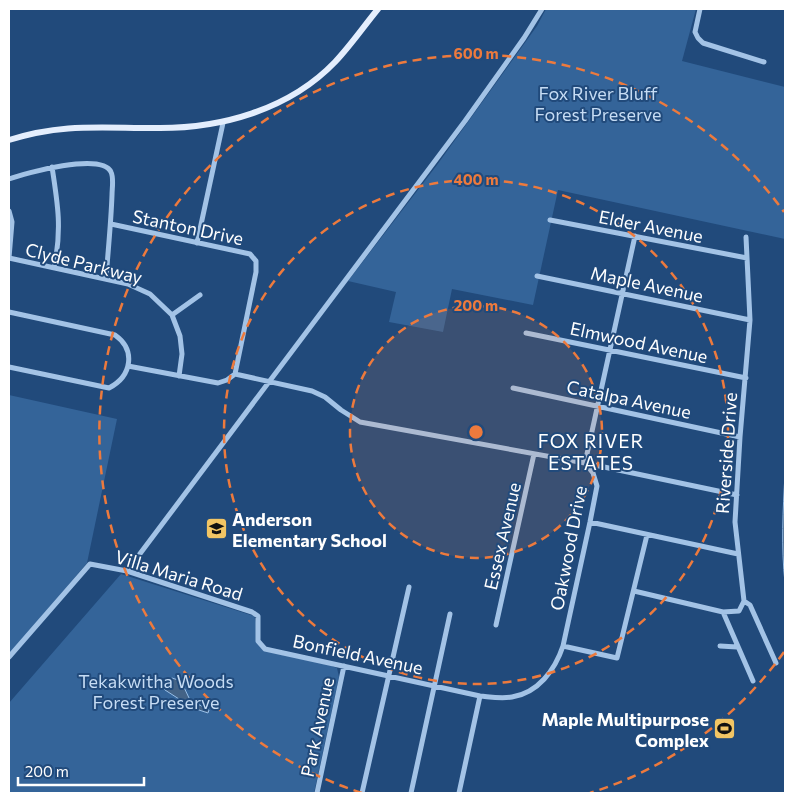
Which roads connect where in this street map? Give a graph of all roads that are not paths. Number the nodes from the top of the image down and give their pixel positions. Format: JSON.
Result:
{"nodes":[{"id":1,"x":378,"y":9,"type":"edge"},
{"id":2,"x":542,"y":9,"type":"edge"},
{"id":3,"x":700,"y":9,"type":"edge"},
{"id":4,"x":764,"y":62,"type":"dead end"},
{"id":5,"x":223,"y":123,"type":"junction"},
{"id":6,"x":9,"y":140,"type":"edge"},
{"id":7,"x":52,"y":167,"type":"junction"},
{"id":8,"x":9,"y":179,"type":"edge"},
{"id":9,"x":9,"y":211,"type":"edge"},
{"id":10,"x":550,"y":220,"type":"dead end"},
{"id":11,"x":111,"y":224,"type":"junction"},
{"id":12,"x":635,"y":236,"type":"junction"},
{"id":13,"x":746,"y":237,"type":"dead end"},
{"id":14,"x":197,"y":243,"type":"junction"},
{"id":15,"x":9,"y":258,"type":"edge"},
{"id":16,"x":747,"y":258,"type":"junction"},
{"id":17,"x":54,"y":268,"type":"junction"},
{"id":18,"x":538,"y":276,"type":"dead end"},
{"id":19,"x":106,"y":279,"type":"junction"},
{"id":20,"x":622,"y":293,"type":"junction"},
{"id":21,"x":200,"y":295,"type":"dead end"},
{"id":22,"x":9,"y":312,"type":"edge"},
{"id":23,"x":172,"y":315,"type":"junction"},
{"id":24,"x":750,"y":320,"type":"junction"},
{"id":25,"x":526,"y":333,"type":"dead end"},
{"id":26,"x":610,"y":350,"type":"junction"},
{"id":27,"x":128,"y":366,"type":"junction"},
{"id":28,"x":9,"y":367,"type":"edge"},
{"id":29,"x":235,"y":374,"type":"junction"},
{"id":30,"x":179,"y":376,"type":"junction"},
{"id":31,"x":746,"y":378,"type":"junction"},
{"id":32,"x":269,"y":382,"type":"junction"},
{"id":33,"x":512,"y":388,"type":"dead end"},
{"id":34,"x":598,"y":405,"type":"junction"},
{"id":35,"x":740,"y":437,"type":"junction"},
{"id":36,"x":534,"y":454,"type":"junction"},
{"id":37,"x":585,"y":463,"type":"junction"},
{"id":38,"x":737,"y":495,"type":"junction"},
{"id":39,"x":590,"y":522,"type":"junction"},
{"id":40,"x":647,"y":535,"type":"junction"},
{"id":41,"x":738,"y":554,"type":"junction"},
{"id":42,"x":127,"y":571,"type":"junction"},
{"id":43,"x":409,"y":587,"type":"dead end"},
{"id":44,"x":634,"y":591,"type":"junction"},
{"id":45,"x":744,"y":601,"type":"junction"},
{"id":46,"x":722,"y":612,"type":"junction"},
{"id":47,"x":450,"y":614,"type":"dead end"},
{"id":48,"x":258,"y":616,"type":"joint"},
{"id":49,"x":496,"y":625,"type":"dead end"},
{"id":50,"x":563,"y":646,"type":"junction"},
{"id":51,"x":720,"y":646,"type":"dead end"},
{"id":52,"x":737,"y":647,"type":"junction"},
{"id":53,"x":9,"y":657,"type":"edge"},
{"id":54,"x":776,"y":663,"type":"dead end"},
{"id":55,"x":344,"y":666,"type":"junction"},
{"id":56,"x":389,"y":675,"type":"junction"},
{"id":57,"x":753,"y":681,"type":"dead end"},
{"id":58,"x":434,"y":685,"type":"junction"},
{"id":59,"x":480,"y":696,"type":"junction"},
{"id":60,"x":317,"y":793,"type":"edge"},
{"id":61,"x":362,"y":793,"type":"edge"},
{"id":62,"x":411,"y":793,"type":"edge"},
{"id":63,"x":459,"y":793,"type":"edge"}],
"edges":[{"from":1,"to":5,"type":"main road"},
{"from":2,"to":32,"type":"street"},
{"from":3,"to":4,"type":"street"},
{"from":5,"to":6,"type":"main road"},
{"from":5,"to":14,"type":"street"},
{"from":7,"to":8,"type":"street"},
{"from":7,"to":11,"type":"street"},
{"from":7,"to":17,"type":"street"},
{"from":9,"to":15,"type":"street"},
{"from":10,"to":12,"type":"street","name":"Elder Avenue"},
{"from":11,"to":14,"type":"street","name":"Stanton Drive"},
{"from":11,"to":19,"type":"street"},
{"from":12,"to":16,"type":"street","name":"Elder Avenue"},
{"from":12,"to":20,"type":"street","name":"Oakwood Drive"},
{"from":13,"to":16,"type":"street","name":"Riverside Drive"},
{"from":14,"to":29,"type":"street","name":"Stanton Drive"},
{"from":15,"to":17,"type":"street","name":"Clyde Parkway"},
{"from":16,"to":24,"type":"street","name":"Riverside Drive"},
{"from":17,"to":19,"type":"street","name":"Clyde Parkway"},
{"from":18,"to":20,"type":"street","name":"Maple Avenue"},
{"from":19,"to":23,"type":"street","name":"Clyde Parkway"},
{"from":20,"to":24,"type":"street","name":"Maple Avenue"},
{"from":20,"to":26,"type":"street","name":"Oakwood Drive"},
{"from":21,"to":23,"type":"street"},
{"from":22,"to":27,"type":"street"},
{"from":23,"to":30,"type":"street","name":"Clyde Parkway"},
{"from":24,"to":31,"type":"street","name":"Riverside Drive"},
{"from":25,"to":26,"type":"street","name":"Elmwood Avenue"},
{"from":26,"to":31,"type":"street","name":"Elmwood Avenue"},
{"from":26,"to":34,"type":"street","name":"Oakwood Drive"},
{"from":27,"to":28,"type":"street"},
{"from":27,"to":30,"type":"street"},
{"from":29,"to":30,"type":"street"},
{"from":29,"to":32,"type":"street"},
{"from":31,"to":35,"type":"street","name":"Riverside Drive"},
{"from":32,"to":36,"type":"street"},
{"from":32,"to":42,"type":"street"},
{"from":33,"to":34,"type":"street","name":"Catalpa Avenue"},
{"from":34,"to":35,"type":"street","name":"Catalpa Avenue"},
{"from":34,"to":37,"type":"street","name":"Oakwood Drive"},
{"from":35,"to":38,"type":"street","name":"Riverside Drive"},
{"from":36,"to":37,"type":"street"},
{"from":36,"to":49,"type":"street","name":"Essex Avenue"},
{"from":37,"to":38,"type":"street"},
{"from":37,"to":39,"type":"street","name":"Oakwood Drive"},
{"from":38,"to":41,"type":"street","name":"Riverside Drive"},
{"from":39,"to":40,"type":"street"},
{"from":39,"to":50,"type":"street","name":"Oakwood Drive"},
{"from":40,"to":41,"type":"street"},
{"from":40,"to":44,"type":"street"},
{"from":41,"to":45,"type":"street","name":"Riverside Drive"},
{"from":42,"to":48,"type":"street","name":"Villa Maria Road"},
{"from":42,"to":53,"type":"street","name":"Villa Maria Road"},
{"from":43,"to":56,"type":"street"},
{"from":44,"to":46,"type":"street"},
{"from":44,"to":50,"type":"street"},
{"from":45,"to":46,"type":"street"},
{"from":45,"to":54,"type":"street","name":"Riverside Drive"},
{"from":46,"to":52,"type":"street"},
{"from":47,"to":58,"type":"street"},
{"from":48,"to":55,"type":"street","name":"Bonfield Avenue"},
{"from":50,"to":59,"type":"street","name":"Oakwood Drive"},
{"from":51,"to":52,"type":"street"},
{"from":52,"to":57,"type":"street"},
{"from":55,"to":56,"type":"street","name":"Bonfield Avenue"},
{"from":55,"to":60,"type":"street","name":"Park Avenue"},
{"from":56,"to":58,"type":"street","name":"Bonfield Avenue"},
{"from":56,"to":61,"type":"street"},
{"from":58,"to":59,"type":"street","name":"Bonfield Avenue"},
{"from":58,"to":62,"type":"street"},
{"from":59,"to":63,"type":"street"}]}
